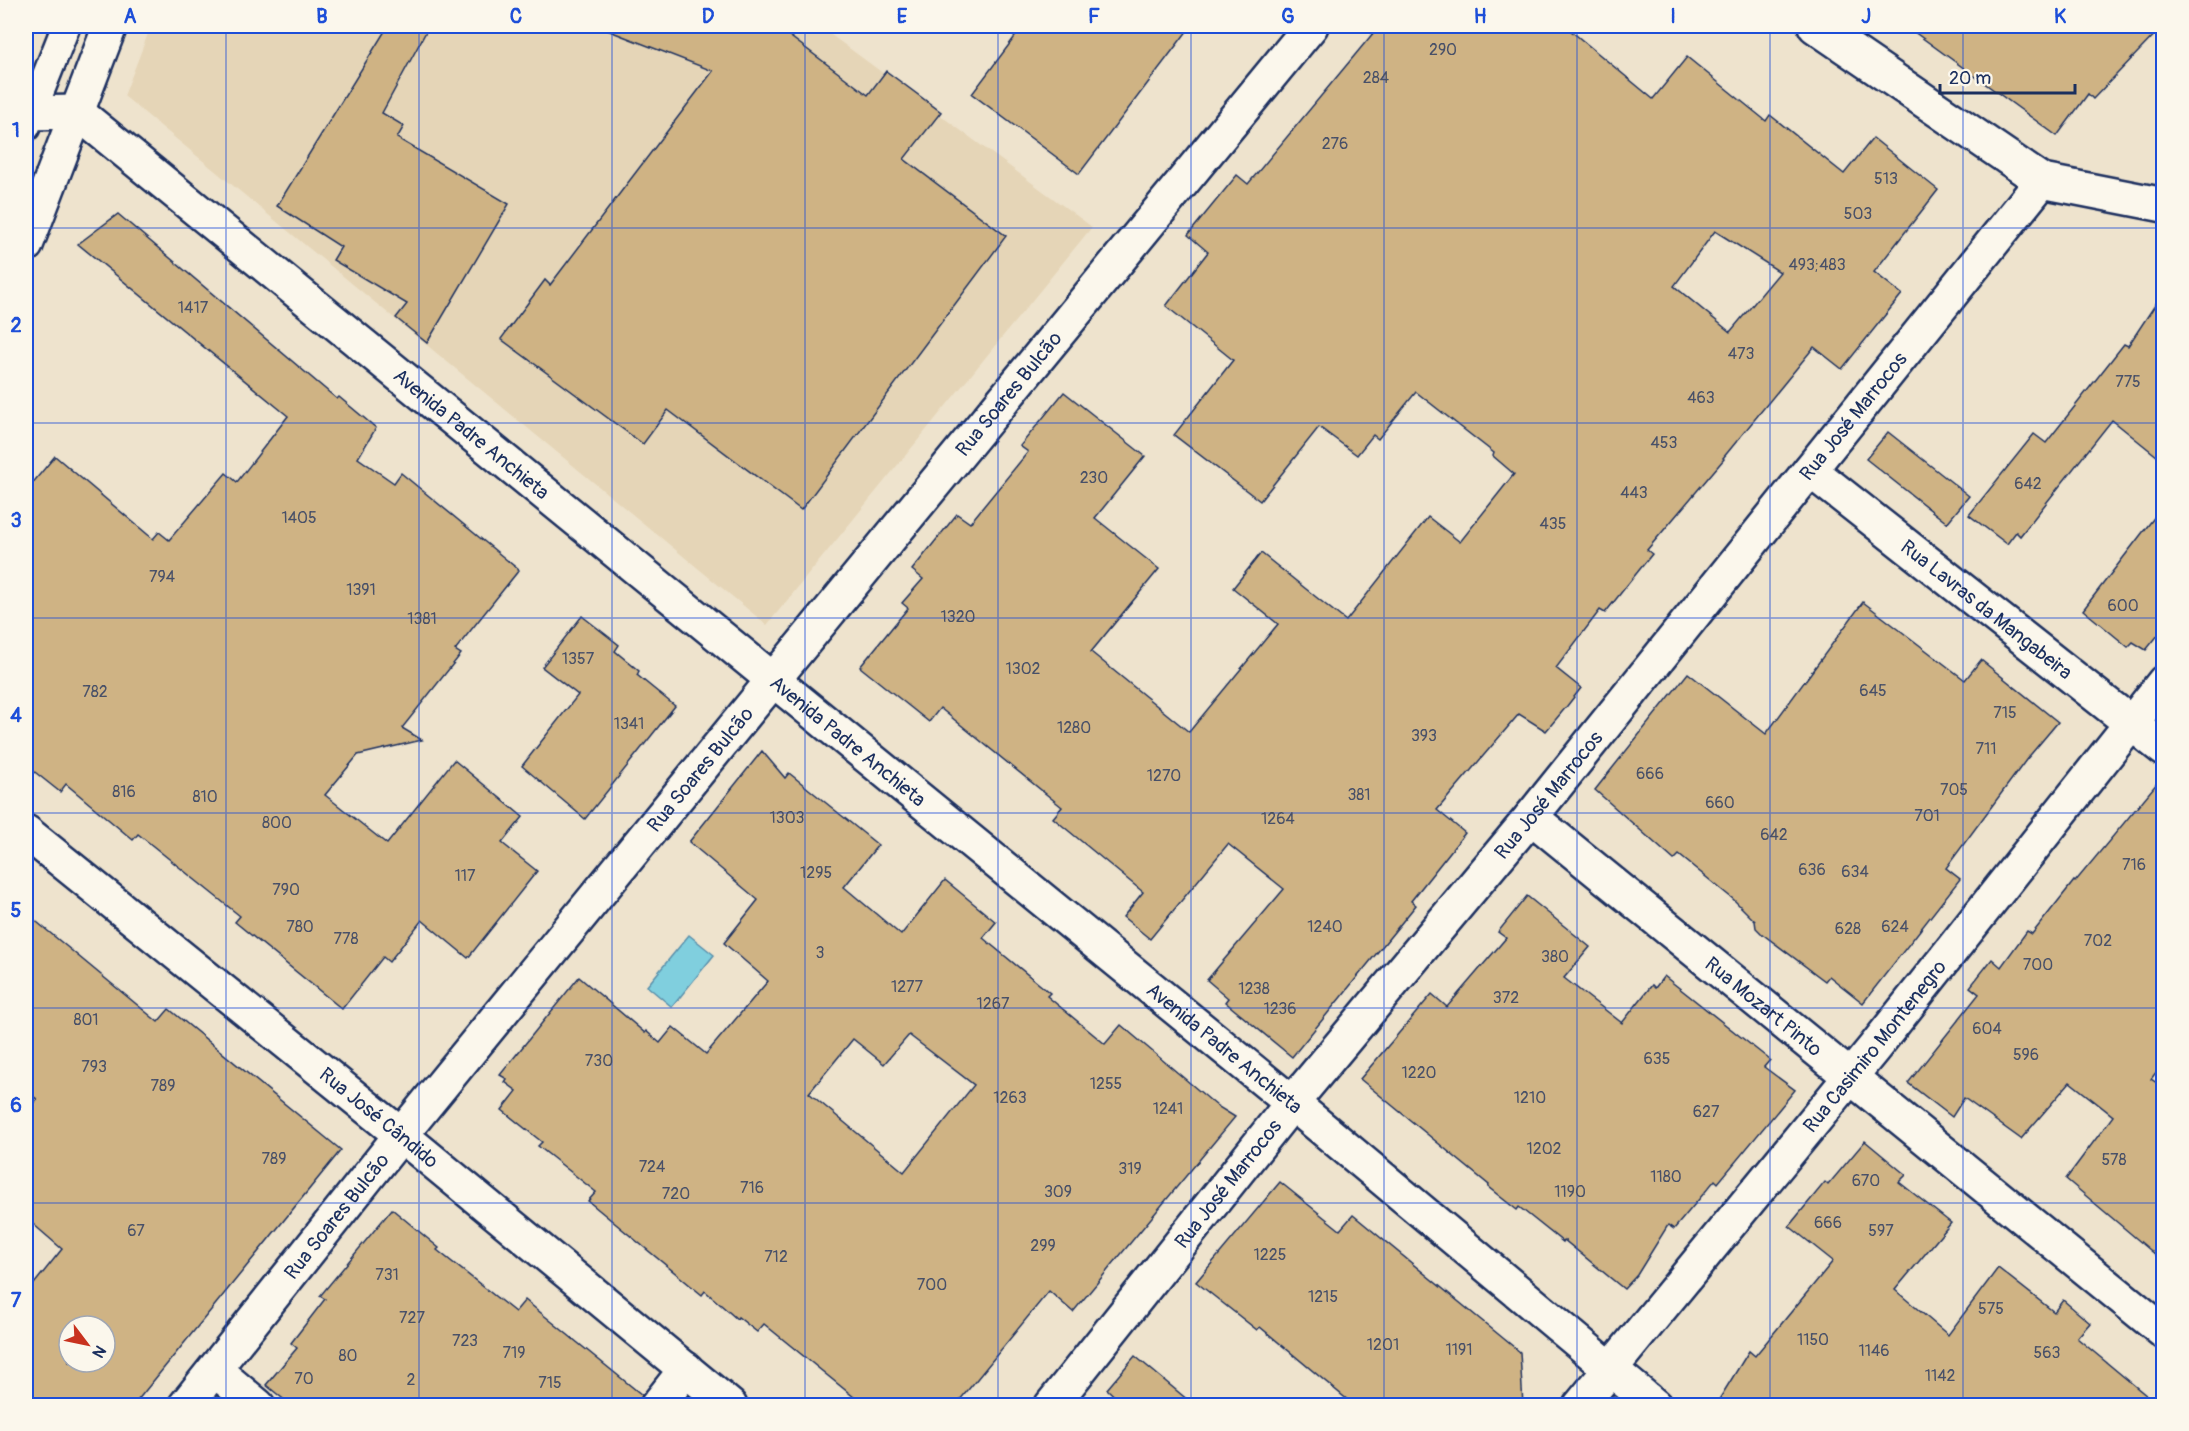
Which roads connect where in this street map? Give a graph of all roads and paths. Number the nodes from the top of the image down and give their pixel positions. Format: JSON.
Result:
{"nodes":[{"id":1,"x":110,"y":26,"type":"edge"},
{"id":2,"x":1311,"y":26,"type":"edge"},
{"id":3,"x":1815,"y":26,"type":"edge"},
{"id":4,"x":62,"y":31,"type":"edge"},
{"id":5,"x":77,"y":112,"type":"junction"},
{"id":6,"x":27,"y":117,"type":"edge"},
{"id":7,"x":2042,"y":181,"type":"junction"},
{"id":8,"x":2163,"y":205,"type":"edge"},
{"id":9,"x":26,"y":245,"type":"edge"},
{"id":10,"x":1810,"y":470,"type":"junction"},
{"id":11,"x":772,"y":680,"type":"junction"},
{"id":12,"x":2163,"y":682,"type":"edge"},
{"id":13,"x":2131,"y":723,"type":"junction"},
{"id":14,"x":2163,"y":749,"type":"edge"},
{"id":15,"x":1531,"y":817,"type":"junction"},
{"id":16,"x":26,"y":832,"type":"edge"},
{"id":17,"x":1850,"y":1077,"type":"junction"},
{"id":18,"x":1292,"y":1103,"type":"junction"},
{"id":19,"x":401,"y":1135,"type":"junction"},
{"id":20,"x":2163,"y":1332,"type":"edge"},
{"id":21,"x":1611,"y":1368,"type":"junction"},
{"id":22,"x":686,"y":1369,"type":"junction"},
{"id":23,"x":215,"y":1370,"type":"junction"},
{"id":24,"x":185,"y":1406,"type":"edge"},
{"id":25,"x":258,"y":1406,"type":"edge"},
{"id":26,"x":657,"y":1406,"type":"edge"},
{"id":27,"x":730,"y":1406,"type":"edge"},
{"id":28,"x":1051,"y":1406,"type":"edge"},
{"id":29,"x":1580,"y":1406,"type":"edge"},
{"id":30,"x":1655,"y":1406,"type":"edge"}],
"edges":[{"from":1,"to":5,"type":"street"},
{"from":2,"to":11,"type":"street","name":"Rua Soares Bulcão"},
{"from":3,"to":7,"type":"street"},
{"from":4,"to":6,"type":"lane"},
{"from":5,"to":6,"type":"street"},
{"from":5,"to":9,"type":"street"},
{"from":5,"to":11,"type":"street","name":"Avenida Padre Anchieta"},
{"from":7,"to":8,"type":"street"},
{"from":7,"to":10,"type":"street","name":"Rua José Marrocos"},
{"from":10,"to":13,"type":"street","name":"Rua Lavras da Mangabeira"},
{"from":10,"to":15,"type":"street","name":"Rua José Marrocos"},
{"from":11,"to":18,"type":"street","name":"Avenida Padre Anchieta"},
{"from":11,"to":19,"type":"street","name":"Rua Soares Bulcão"},
{"from":12,"to":13,"type":"street","name":"Rua Casimiro Montenegro"},
{"from":13,"to":14,"type":"street","name":"Rua Lavras da Mangabeira"},
{"from":13,"to":17,"type":"street","name":"Rua Casimiro Montenegro"},
{"from":15,"to":17,"type":"street","name":"Rua Mozart Pinto"},
{"from":15,"to":18,"type":"street","name":"Rua José Marrocos"},
{"from":16,"to":19,"type":"street","name":"Rua José Cândido"},
{"from":17,"to":20,"type":"street","name":"Rua Mozart Pinto"},
{"from":17,"to":21,"type":"street","name":"Rua Casimiro Montenegro"},
{"from":18,"to":21,"type":"street","name":"Avenida Padre Anchieta"},
{"from":18,"to":28,"type":"street","name":"Rua José Marrocos"},
{"from":19,"to":22,"type":"street","name":"Rua José Cândido"},
{"from":19,"to":23,"type":"street","name":"Rua Soares Bulcão"},
{"from":21,"to":29,"type":"street","name":"Rua Casimiro Montenegro"},
{"from":21,"to":30,"type":"street","name":"Avenida Padre Anchieta"},
{"from":22,"to":26,"type":"street"},
{"from":22,"to":27,"type":"street","name":"Rua José Cândido"},
{"from":23,"to":24,"type":"street","name":"Rua Soares Bulcão"},
{"from":23,"to":25,"type":"street"}]}
